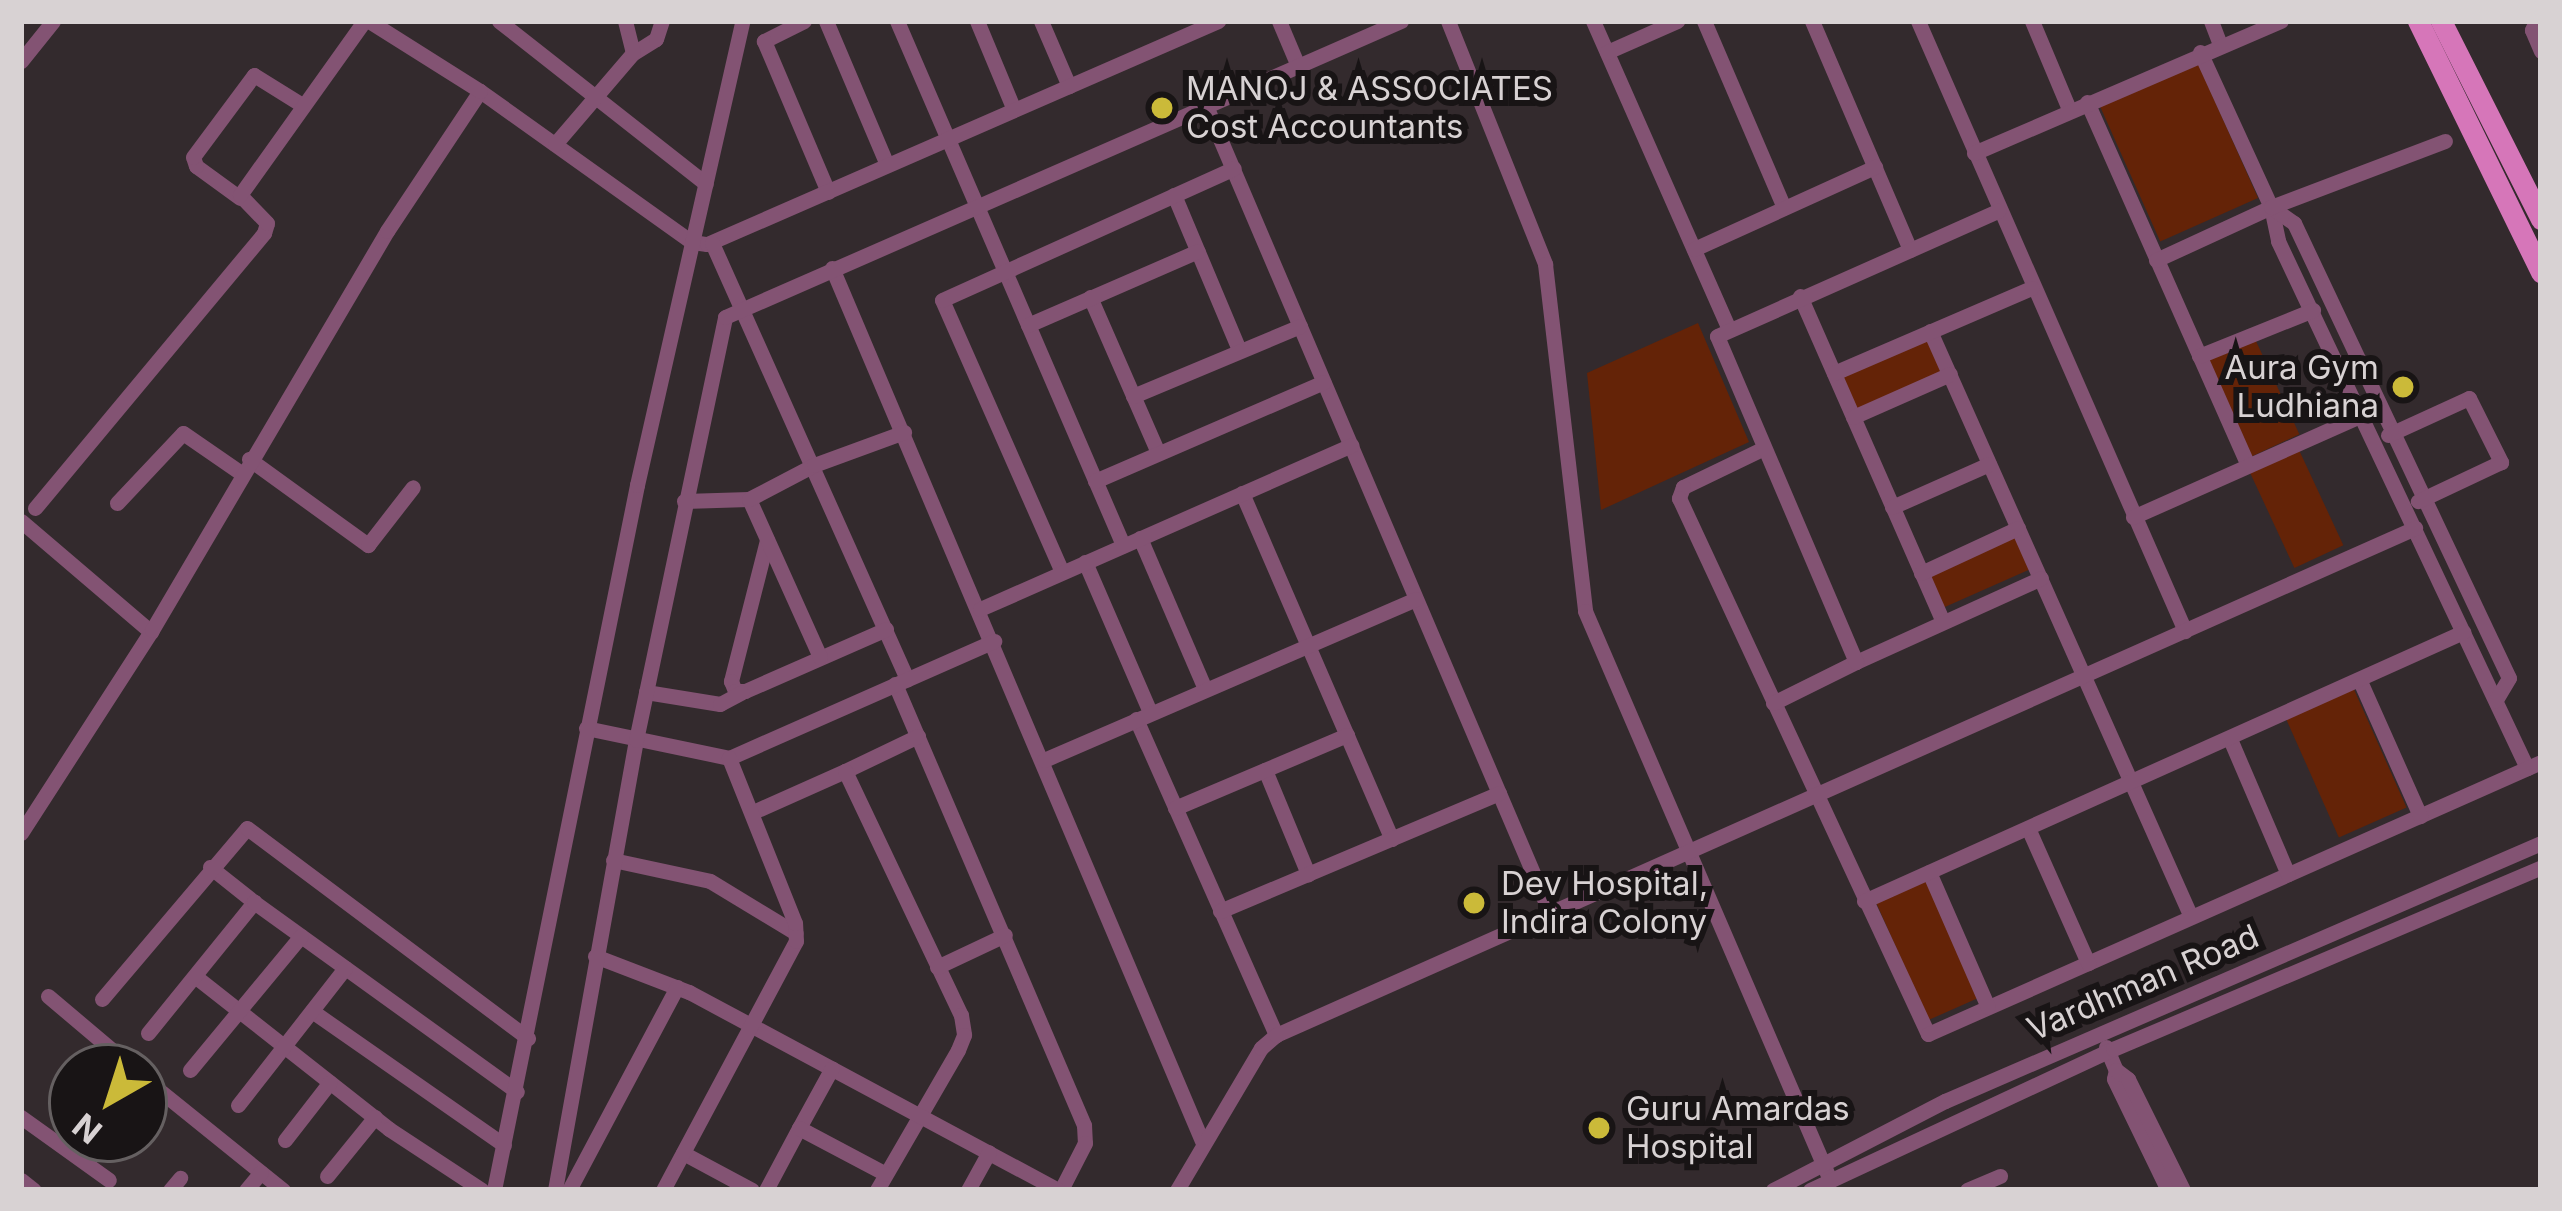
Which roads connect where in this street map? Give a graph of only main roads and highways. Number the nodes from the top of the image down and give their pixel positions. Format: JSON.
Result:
{"nodes":[{"id":1,"x":2418,"y":21,"type":"edge"},
{"id":2,"x":2441,"y":21,"type":"edge"},
{"id":3,"x":2541,"y":219,"type":"edge"},
{"id":4,"x":2541,"y":272,"type":"edge"}],
"edges":[{"from":1,"to":4,"type":"main road"},
{"from":2,"to":3,"type":"main road"}]}
